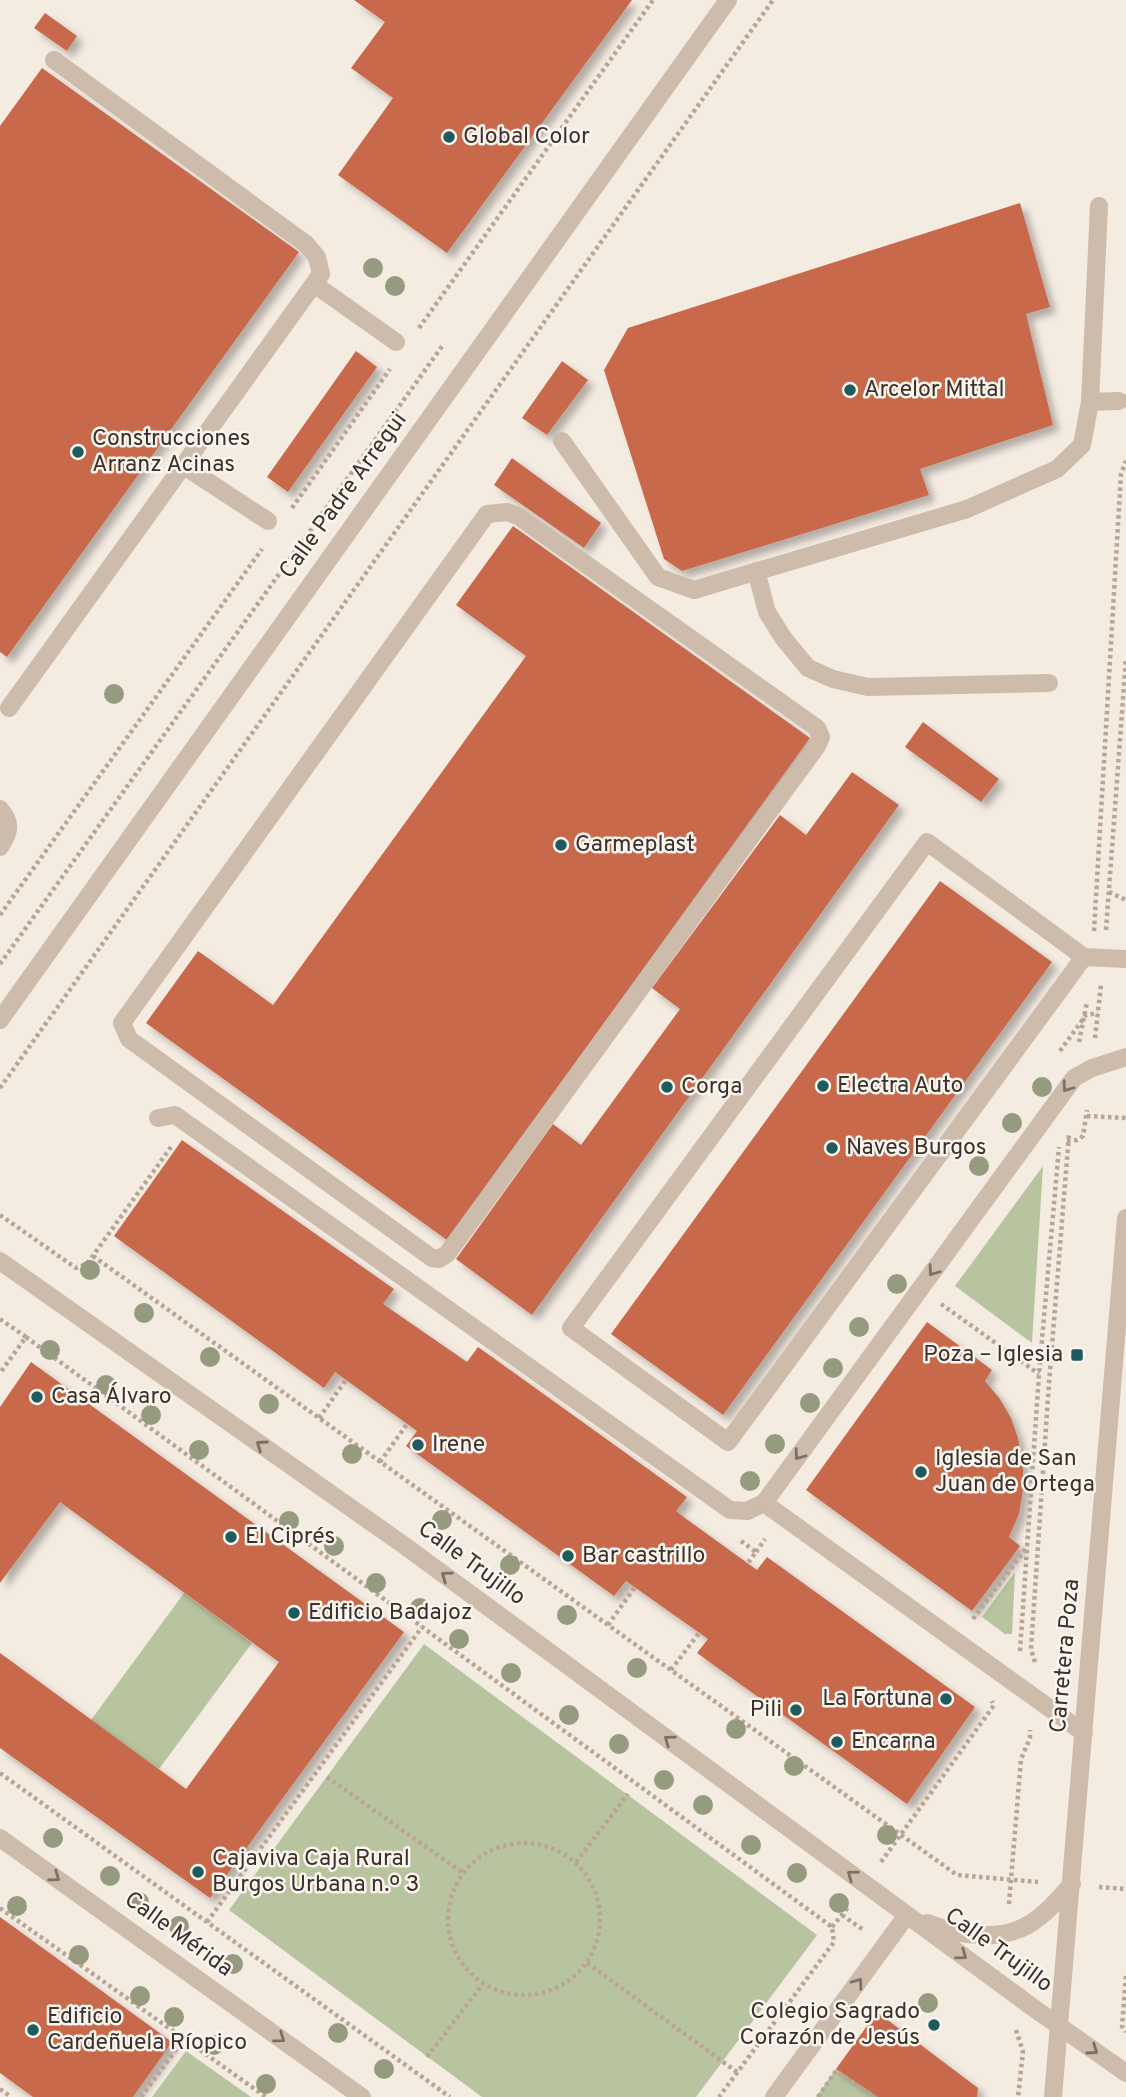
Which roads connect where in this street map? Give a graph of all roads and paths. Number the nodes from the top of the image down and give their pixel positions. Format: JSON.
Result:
{"nodes":[{"id":1,"x":653,"y":0,"type":"edge"},
{"id":2,"x":728,"y":0,"type":"edge"},
{"id":3,"x":773,"y":0,"type":"edge"},
{"id":4,"x":54,"y":60,"type":"dead end"},
{"id":5,"x":1100,"y":206,"type":"dead end"},
{"id":6,"x":314,"y":284,"type":"junction"},
{"id":7,"x":417,"y":330,"type":"dead end"},
{"id":8,"x":445,"y":342,"type":"dead end"},
{"id":9,"x":397,"y":350,"type":"joint"},
{"id":10,"x":1119,"y":401,"type":"dead end"},
{"id":11,"x":1090,"y":402,"type":"junction"},
{"id":12,"x":562,"y":441,"type":"dead end"},
{"id":13,"x":1126,"y":461,"type":"edge"},
{"id":14,"x":184,"y":466,"type":"junction"},
{"id":15,"x":274,"y":526,"type":"junction"},
{"id":16,"x":756,"y":571,"type":"junction"},
{"id":17,"x":1126,"y":657,"type":"edge"},
{"id":18,"x":1049,"y":683,"type":"dead end"},
{"id":19,"x":9,"y":708,"type":"dead end"},
{"id":20,"x":0,"y":809,"type":"edge"},
{"id":21,"x":0,"y":847,"type":"edge"},
{"id":22,"x":1126,"y":900,"type":"edge"},
{"id":23,"x":0,"y":915,"type":"edge"},
{"id":24,"x":1088,"y":957,"type":"junction"},
{"id":25,"x":1126,"y":959,"type":"edge"},
{"id":26,"x":0,"y":964,"type":"edge"},
{"id":27,"x":1098,"y":1013,"type":"dead end"},
{"id":28,"x":1086,"y":1015,"type":"junction"},
{"id":29,"x":0,"y":1020,"type":"edge"},
{"id":30,"x":122,"y":1023,"type":"joint"},
{"id":31,"x":1074,"y":1032,"type":"dead end"},
{"id":32,"x":1126,"y":1057,"type":"edge"},
{"id":33,"x":1074,"y":1078,"type":"junction"},
{"id":34,"x":0,"y":1088,"type":"edge"},
{"id":35,"x":158,"y":1118,"type":"dead end"},
{"id":36,"x":1126,"y":1118,"type":"edge"},
{"id":37,"x":187,"y":1123,"type":"junction"},
{"id":38,"x":1070,"y":1128,"type":"dead end"},
{"id":39,"x":1060,"y":1141,"type":"junction"},
{"id":40,"x":1069,"y":1141,"type":"junction"},
{"id":41,"x":1053,"y":1143,"type":"dead end"},
{"id":42,"x":0,"y":1215,"type":"edge"},
{"id":43,"x":1126,"y":1218,"type":"edge"},
{"id":44,"x":93,"y":1256,"type":"junction"},
{"id":45,"x":0,"y":1261,"type":"edge"},
{"id":46,"x":937,"y":1301,"type":"dead end"},
{"id":47,"x":0,"y":1319,"type":"edge"},
{"id":48,"x":26,"y":1337,"type":"junction"},
{"id":49,"x":1041,"y":1352,"type":"junction"},
{"id":50,"x":1052,"y":1353,"type":"junction"},
{"id":51,"x":1064,"y":1354,"type":"dead end"},
{"id":52,"x":0,"y":1373,"type":"edge"},
{"id":53,"x":1038,"y":1374,"type":"junction"},
{"id":54,"x":346,"y":1380,"type":"dead end"},
{"id":55,"x":319,"y":1418,"type":"junction"},
{"id":56,"x":407,"y":1424,"type":"dead end"},
{"id":57,"x":380,"y":1462,"type":"junction"},
{"id":58,"x":764,"y":1503,"type":"junction"},
{"id":59,"x":765,"y":1539,"type":"dead end"},
{"id":60,"x":1027,"y":1547,"type":"junction"},
{"id":61,"x":756,"y":1552,"type":"dead end"},
{"id":62,"x":635,"y":1587,"type":"dead end"},
{"id":63,"x":962,"y":1612,"type":"dead end"},
{"id":64,"x":973,"y":1620,"type":"junction"},
{"id":65,"x":608,"y":1625,"type":"junction"},
{"id":66,"x":982,"y":1626,"type":"dead end"},
{"id":67,"x":422,"y":1627,"type":"junction"},
{"id":68,"x":699,"y":1633,"type":"dead end"},
{"id":69,"x":1010,"y":1647,"type":"dead end"},
{"id":70,"x":671,"y":1670,"type":"junction"},
{"id":71,"x":1005,"y":1676,"type":"junction"},
{"id":72,"x":1032,"y":1695,"type":"junction"},
{"id":73,"x":1084,"y":1733,"type":"junction"},
{"id":74,"x":0,"y":1773,"type":"edge"},
{"id":75,"x":327,"y":1777,"type":"dead end"},
{"id":76,"x":628,"y":1794,"type":"dead end"},
{"id":77,"x":901,"y":1835,"type":"junction"},
{"id":78,"x":0,"y":1838,"type":"edge"},
{"id":79,"x":883,"y":1858,"type":"dead end"},
{"id":80,"x":576,"y":1862,"type":"junction"},
{"id":81,"x":463,"y":1873,"type":"junction"},
{"id":82,"x":1011,"y":1880,"type":"junction"},
{"id":83,"x":1072,"y":1884,"type":"junction"},
{"id":84,"x":0,"y":1908,"type":"edge"},
{"id":85,"x":907,"y":1915,"type":"junction"},
{"id":86,"x":207,"y":1922,"type":"junction"},
{"id":87,"x":1007,"y":1934,"type":"junction"},
{"id":88,"x":587,"y":1964,"type":"junction"},
{"id":89,"x":1126,"y":1976,"type":"edge"},
{"id":90,"x":483,"y":1984,"type":"junction"},
{"id":91,"x":1060,"y":2027,"type":"junction"},
{"id":92,"x":1126,"y":2032,"type":"edge"},
{"id":93,"x":184,"y":2039,"type":"junction"},
{"id":94,"x":428,"y":2057,"type":"dead end"},
{"id":95,"x":737,"y":2072,"type":"junction"},
{"id":96,"x":1126,"y":2073,"type":"edge"},
{"id":97,"x":0,"y":2089,"type":"edge"},
{"id":98,"x":263,"y":2096,"type":"edge"},
{"id":99,"x":11,"y":2097,"type":"edge"},
{"id":100,"x":141,"y":2097,"type":"edge"},
{"id":101,"x":362,"y":2097,"type":"edge"},
{"id":102,"x":450,"y":2097,"type":"edge"},
{"id":103,"x":719,"y":2097,"type":"edge"},
{"id":104,"x":774,"y":2097,"type":"edge"},
{"id":105,"x":818,"y":2097,"type":"edge"},
{"id":106,"x":874,"y":2097,"type":"edge"},
{"id":107,"x":1054,"y":2097,"type":"edge"}],
"edges":[{"from":1,"to":7,"type":"path"},
{"from":2,"to":29,"type":"street","name":"Calle Padre Arregui"},
{"from":3,"to":34,"type":"path"},
{"from":4,"to":6,"type":"street"},
{"from":5,"to":11,"type":"street"},
{"from":6,"to":9,"type":"street"},
{"from":6,"to":14,"type":"street"},
{"from":8,"to":26,"type":"path"},
{"from":9,"to":15,"type":"path"},
{"from":10,"to":11,"type":"street"},
{"from":11,"to":16,"type":"street"},
{"from":12,"to":16,"type":"street"},
{"from":13,"to":24,"type":"path"},
{"from":14,"to":15,"type":"street"},
{"from":14,"to":19,"type":"street"},
{"from":15,"to":23,"type":"path"},
{"from":16,"to":18,"type":"street"},
{"from":17,"to":22,"type":"path"},
{"from":20,"to":21,"type":"street"},
{"from":24,"to":24,"type":"street"},
{"from":24,"to":25,"type":"street"},
{"from":24,"to":28,"type":"path"},
{"from":27,"to":28,"type":"path"},
{"from":28,"to":31,"type":"path"},
{"from":28,"to":33,"type":"path"},
{"from":30,"to":30,"type":"street"},
{"from":32,"to":33,"type":"street"},
{"from":33,"to":58,"type":"street","one_way":true},
{"from":35,"to":37,"type":"street"},
{"from":36,"to":40,"type":"path"},
{"from":37,"to":44,"type":"path"},
{"from":37,"to":58,"type":"street"},
{"from":38,"to":40,"type":"path"},
{"from":39,"to":40,"type":"path"},
{"from":39,"to":41,"type":"path"},
{"from":39,"to":49,"type":"path"},
{"from":40,"to":50,"type":"path"},
{"from":42,"to":44,"type":"path"},
{"from":43,"to":73,"type":"street","name":"Carretera Poza"},
{"from":44,"to":55,"type":"path"},
{"from":85,"to":45,"type":"street","name":"Calle Trujillo","one_way":true},
{"from":46,"to":53,"type":"path"},
{"from":47,"to":48,"type":"path"},
{"from":48,"to":52,"type":"path"},
{"from":48,"to":67,"type":"path"},
{"from":49,"to":50,"type":"path"},
{"from":49,"to":53,"type":"path"},
{"from":50,"to":51,"type":"path"},
{"from":50,"to":72,"type":"path"},
{"from":53,"to":60,"type":"path"},
{"from":54,"to":55,"type":"path"},
{"from":55,"to":57,"type":"path"},
{"from":56,"to":57,"type":"path"},
{"from":57,"to":65,"type":"path"},
{"from":58,"to":71,"type":"street"},
{"from":59,"to":61,"type":"path"},
{"from":60,"to":64,"type":"path"},
{"from":60,"to":69,"type":"path"},
{"from":62,"to":65,"type":"path"},
{"from":63,"to":64,"type":"path"},
{"from":64,"to":66,"type":"path"},
{"from":65,"to":70,"type":"path"},
{"from":67,"to":86,"type":"path"},
{"from":67,"to":95,"type":"path"},
{"from":68,"to":70,"type":"path"},
{"from":70,"to":77,"type":"path"},
{"from":71,"to":72,"type":"street"},
{"from":71,"to":77,"type":"path"},
{"from":72,"to":73,"type":"street"},
{"from":72,"to":82,"type":"path"},
{"from":73,"to":83,"type":"street","name":"Carretera Poza"},
{"from":74,"to":86,"type":"path"},
{"from":75,"to":81,"type":"path"},
{"from":76,"to":80,"type":"path"},
{"from":77,"to":79,"type":"path"},
{"from":77,"to":82,"type":"path"},
{"from":78,"to":101,"type":"street","name":"Calle Mérida","one_way":true},
{"from":80,"to":81,"type":"path"},
{"from":80,"to":88,"type":"path"},
{"from":81,"to":90,"type":"path"},
{"from":82,"to":87,"type":"path"},
{"from":83,"to":87,"type":"street","name":"Calle Trujillo"},
{"from":83,"to":91,"type":"street","name":"Carretera Poza"},
{"from":84,"to":93,"type":"path"},
{"from":85,"to":87,"type":"street","name":"Calle Trujillo"},
{"from":85,"to":91,"type":"street","name":"Calle Trujillo","one_way":true},
{"from":104,"to":85,"type":"street","one_way":true},
{"from":86,"to":102,"type":"path"},
{"from":88,"to":90,"type":"path"},
{"from":88,"to":95,"type":"path"},
{"from":89,"to":92,"type":"path"},
{"from":90,"to":94,"type":"path"},
{"from":91,"to":96,"type":"street","name":"Calle Trujillo","one_way":true},
{"from":91,"to":107,"type":"street","name":"Carretera Poza"},
{"from":93,"to":98,"type":"path"},
{"from":93,"to":100,"type":"path"},
{"from":95,"to":103,"type":"path"},
{"from":97,"to":99,"type":"path"},
{"from":105,"to":106,"type":"path"}]}
